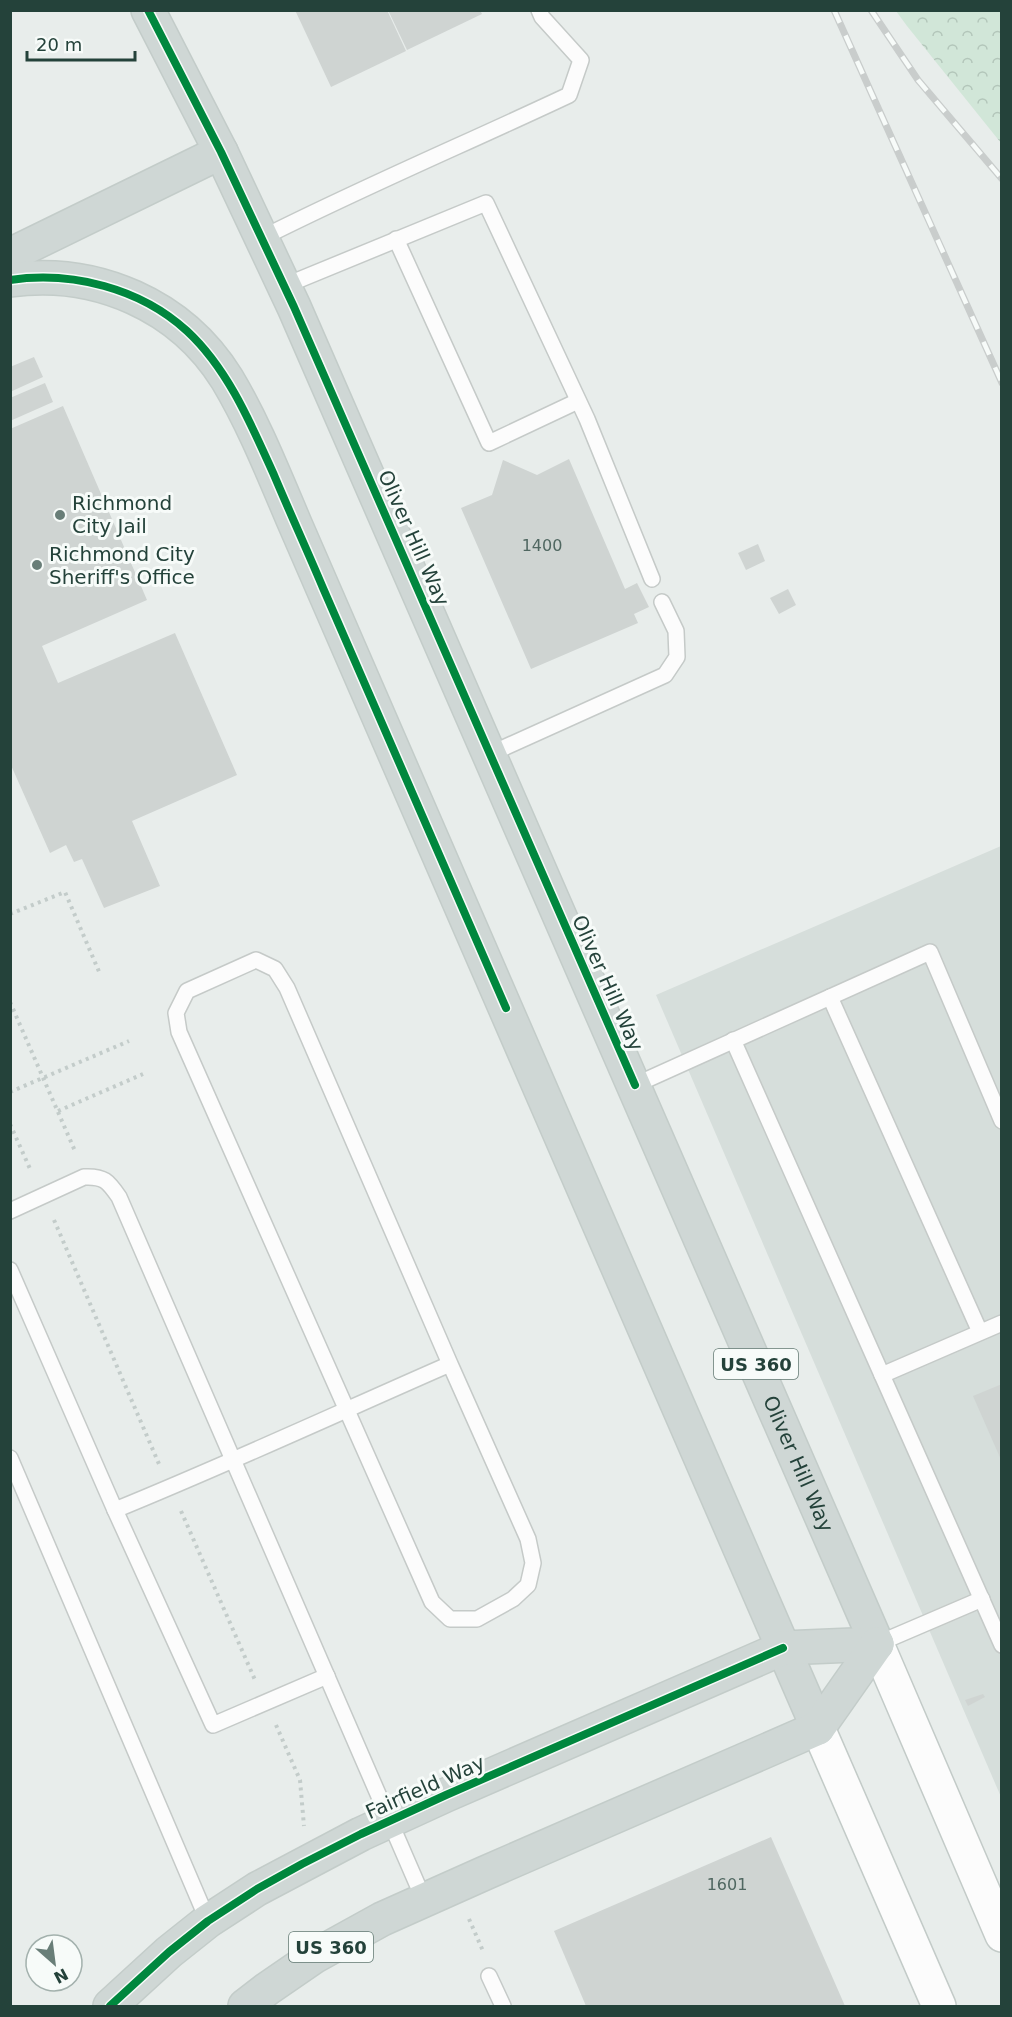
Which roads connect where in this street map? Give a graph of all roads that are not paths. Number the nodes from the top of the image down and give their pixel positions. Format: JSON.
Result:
{"nodes":[{"id":1,"x":148,"y":10,"type":"edge"},
{"id":2,"x":539,"y":10,"type":"edge"},
{"id":3,"x":222,"y":152,"type":"junction"},
{"id":4,"x":262,"y":237,"type":"junction"},
{"id":5,"x":396,"y":239,"type":"junction"},
{"id":6,"x":10,"y":255,"type":"edge"},
{"id":7,"x":10,"y":280,"type":"edge"},
{"id":8,"x":284,"y":286,"type":"junction"},
{"id":9,"x":578,"y":401,"type":"junction"},
{"id":10,"x":652,"y":579,"type":"dead end"},
{"id":11,"x":662,"y":602,"type":"dead end"},
{"id":12,"x":490,"y":754,"type":"junction"},
{"id":13,"x":830,"y":997,"type":"junction"},
{"id":14,"x":733,"y":1040,"type":"junction"},
{"id":15,"x":635,"y":1085,"type":"junction"},
{"id":16,"x":1002,"y":1121,"type":"edge"},
{"id":17,"x":10,"y":1211,"type":"edge"},
{"id":18,"x":10,"y":1270,"type":"edge"},
{"id":19,"x":1002,"y":1323,"type":"edge"},
{"id":20,"x":980,"y":1332,"type":"junction"},
{"id":21,"x":450,"y":1364,"type":"junction"},
{"id":22,"x":882,"y":1375,"type":"junction"},
{"id":23,"x":348,"y":1409,"type":"junction"},
{"id":24,"x":10,"y":1458,"type":"edge"},
{"id":25,"x":233,"y":1460,"type":"junction"},
{"id":26,"x":115,"y":1510,"type":"junction"},
{"id":27,"x":982,"y":1599,"type":"junction"},
{"id":28,"x":877,"y":1644,"type":"junction"},
{"id":29,"x":1002,"y":1645,"type":"edge"},
{"id":30,"x":783,"y":1648,"type":"junction"},
{"id":31,"x":327,"y":1676,"type":"junction"},
{"id":32,"x":818,"y":1728,"type":"junction"},
{"id":33,"x":390,"y":1821,"type":"junction"},
{"id":34,"x":424,"y":1900,"type":"junction"},
{"id":35,"x":208,"y":1921,"type":"junction"},
{"id":36,"x":1002,"y":1935,"type":"edge"},
{"id":37,"x":489,"y":1977,"type":"dead end"},
{"id":38,"x":110,"y":2007,"type":"edge"},
{"id":39,"x":245,"y":2007,"type":"edge"},
{"id":40,"x":503,"y":2007,"type":"edge"},
{"id":41,"x":939,"y":2007,"type":"edge"}],
"edges":[{"from":1,"to":3,"type":"main road","name":"Oliver Hill Way","number":"US 360"},
{"from":2,"to":4,"type":"lane"},
{"from":3,"to":4,"type":"main road","name":"Oliver Hill Way","number":"US 360"},
{"from":3,"to":6,"type":"main road"},
{"from":4,"to":8,"type":"main road","name":"Oliver Hill Way","number":"US 360"},
{"from":5,"to":8,"type":"lane"},
{"from":5,"to":9,"type":"lane"},
{"from":5,"to":9,"type":"lane"},
{"from":7,"to":30,"type":"main road"},
{"from":8,"to":12,"type":"main road","name":"Oliver Hill Way","number":"US 360"},
{"from":9,"to":10,"type":"lane"},
{"from":11,"to":12,"type":"lane"},
{"from":12,"to":15,"type":"main road","name":"Oliver Hill Way","number":"US 360"},
{"from":13,"to":14,"type":"lane"},
{"from":13,"to":16,"type":"lane"},
{"from":13,"to":20,"type":"lane"},
{"from":14,"to":15,"type":"lane"},
{"from":14,"to":22,"type":"lane"},
{"from":15,"to":28,"type":"main road","name":"Oliver Hill Way","number":"US 360"},
{"from":17,"to":25,"type":"lane"},
{"from":18,"to":26,"type":"lane"},
{"from":19,"to":20,"type":"lane"},
{"from":20,"to":22,"type":"lane"},
{"from":21,"to":23,"type":"lane"},
{"from":21,"to":23,"type":"lane"},
{"from":21,"to":23,"type":"lane"},
{"from":22,"to":27,"type":"lane"},
{"from":23,"to":25,"type":"lane"},
{"from":24,"to":35,"type":"lane"},
{"from":25,"to":26,"type":"lane"},
{"from":25,"to":31,"type":"lane"},
{"from":26,"to":31,"type":"lane"},
{"from":27,"to":28,"type":"lane"},
{"from":27,"to":29,"type":"lane"},
{"from":28,"to":30,"type":"main road","name":"Fairfield Way"},
{"from":28,"to":32,"type":"main road"},
{"from":28,"to":36,"type":"main road","name":"Oliver Hill Way"},
{"from":30,"to":32,"type":"main road"},
{"from":30,"to":33,"type":"main road","name":"Fairfield Way"},
{"from":31,"to":33,"type":"lane"},
{"from":32,"to":34,"type":"main road","number":"US 360"},
{"from":32,"to":41,"type":"main road"},
{"from":33,"to":34,"type":"lane"},
{"from":33,"to":35,"type":"main road","name":"Fairfield Way"},
{"from":34,"to":39,"type":"main road","number":"US 360"},
{"from":35,"to":38,"type":"main road","name":"Fairfield Way"},
{"from":37,"to":40,"type":"lane"}]}
